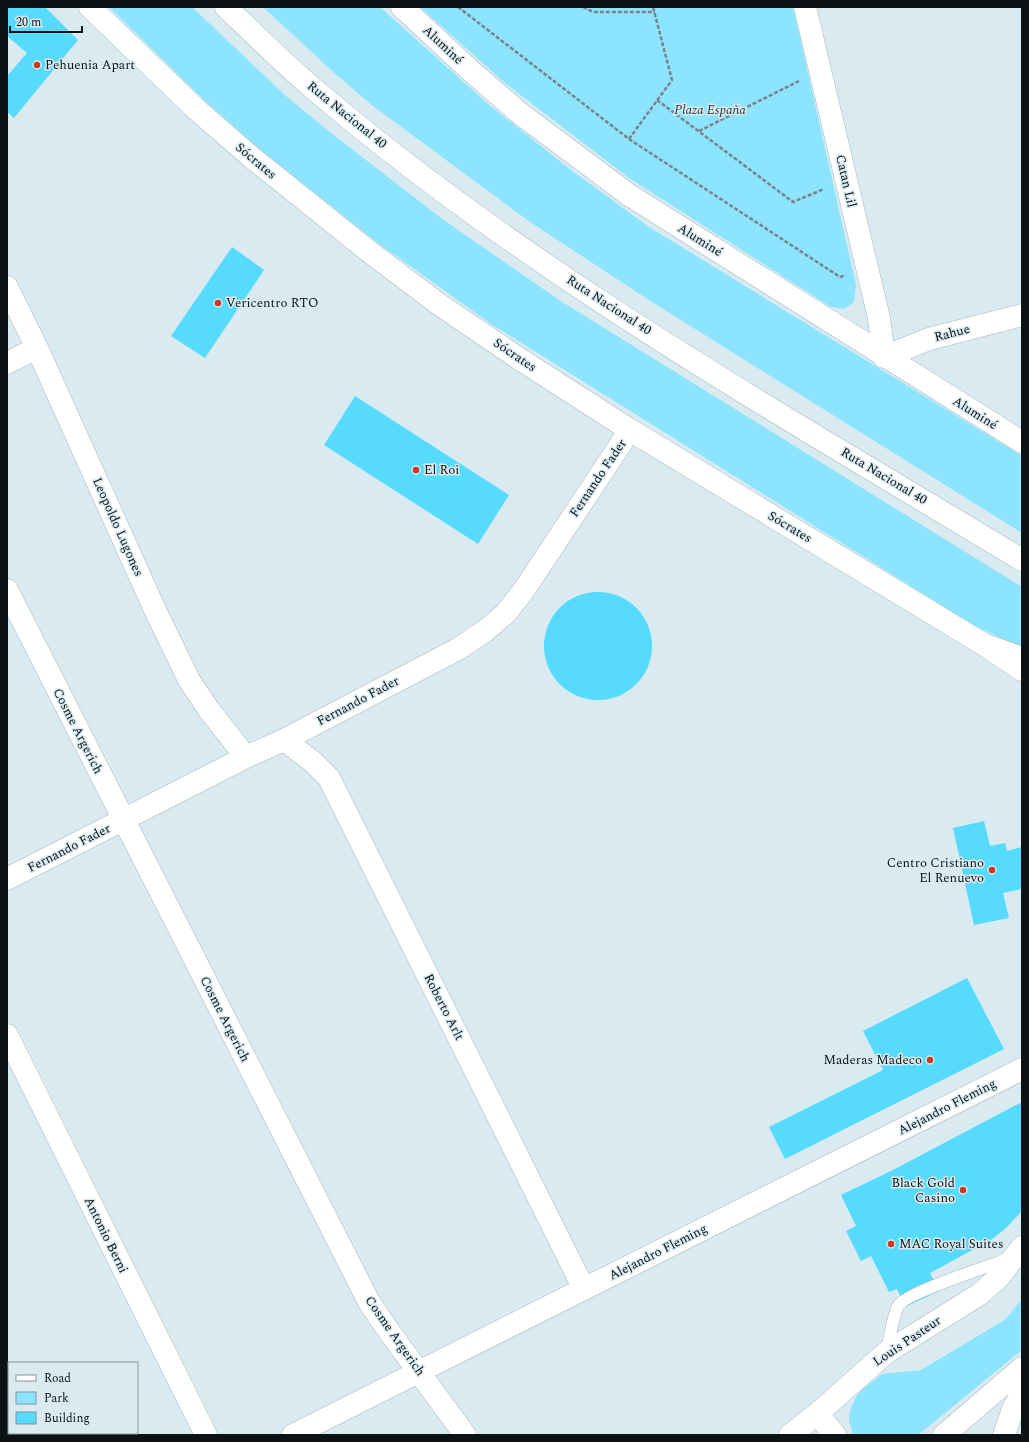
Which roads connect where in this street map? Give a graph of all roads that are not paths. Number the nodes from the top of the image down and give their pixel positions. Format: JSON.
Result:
{"nodes":[{"id":1,"x":90,"y":7,"type":"edge"},
{"id":2,"x":226,"y":7,"type":"edge"},
{"id":3,"x":402,"y":7,"type":"edge"},
{"id":4,"x":805,"y":7,"type":"edge"},
{"id":5,"x":7,"y":287,"type":"edge"},
{"id":6,"x":1022,"y":315,"type":"edge"},
{"id":7,"x":37,"y":348,"type":"junction"},
{"id":8,"x":884,"y":357,"type":"junction"},
{"id":9,"x":7,"y":363,"type":"edge"},
{"id":10,"x":630,"y":430,"type":"junction"},
{"id":11,"x":1022,"y":442,"type":"edge"},
{"id":12,"x":1022,"y":560,"type":"edge"},
{"id":13,"x":7,"y":590,"type":"edge"},
{"id":14,"x":983,"y":644,"type":"junction"},
{"id":15,"x":1022,"y":658,"type":"edge"},
{"id":16,"x":1022,"y":670,"type":"edge"},
{"id":17,"x":284,"y":740,"type":"junction"},
{"id":18,"x":246,"y":757,"type":"junction"},
{"id":19,"x":123,"y":820,"type":"junction"},
{"id":20,"x":7,"y":879,"type":"edge"},
{"id":21,"x":7,"y":1035,"type":"edge"},
{"id":22,"x":1022,"y":1069,"type":"edge"},
{"id":23,"x":1018,"y":1252,"type":"edge"},
{"id":24,"x":584,"y":1289,"type":"junction"},
{"id":25,"x":887,"y":1352,"type":"junction"},
{"id":26,"x":1022,"y":1368,"type":"edge"},
{"id":27,"x":420,"y":1373,"type":"junction"},
{"id":28,"x":1022,"y":1393,"type":"edge"},
{"id":29,"x":817,"y":1414,"type":"junction"},
{"id":30,"x":206,"y":1435,"type":"edge"},
{"id":31,"x":293,"y":1435,"type":"edge"},
{"id":32,"x":465,"y":1435,"type":"edge"},
{"id":33,"x":790,"y":1435,"type":"edge"},
{"id":34,"x":835,"y":1435,"type":"edge"},
{"id":35,"x":944,"y":1435,"type":"edge"},
{"id":36,"x":1004,"y":1435,"type":"edge"}],
"edges":[{"from":1,"to":10,"type":"street","name":"Sócrates"},
{"from":2,"to":12,"type":"street","name":"Ruta Nacional 40"},
{"from":3,"to":8,"type":"street","name":"Aluminé"},
{"from":4,"to":8,"type":"street","name":"Catan Lil"},
{"from":5,"to":7,"type":"street","name":"Leopoldo Lugones"},
{"from":6,"to":8,"type":"street","name":"Rahue"},
{"from":7,"to":9,"type":"street"},
{"from":7,"to":18,"type":"street","name":"Leopoldo Lugones"},
{"from":8,"to":11,"type":"street","name":"Aluminé"},
{"from":10,"to":14,"type":"street","name":"Sócrates"},
{"from":10,"to":17,"type":"street","name":"Fernando Fader"},
{"from":13,"to":19,"type":"street","name":"Cosme Argerich"},
{"from":14,"to":15,"type":"street"},
{"from":14,"to":16,"type":"street"},
{"from":17,"to":18,"type":"street","name":"Fernando Fader"},
{"from":17,"to":24,"type":"street","name":"Roberto Arlt"},
{"from":18,"to":19,"type":"street","name":"Fernando Fader"},
{"from":19,"to":20,"type":"street","name":"Fernando Fader"},
{"from":19,"to":27,"type":"street","name":"Cosme Argerich"},
{"from":21,"to":30,"type":"street","name":"Antonio Berni"},
{"from":22,"to":24,"type":"street","name":"Alejandro Fleming"},
{"from":23,"to":25,"type":"street","name":"Louis Pasteur"},
{"from":23,"to":25,"type":"lane"},
{"from":24,"to":27,"type":"street","name":"Alejandro Fleming"},
{"from":25,"to":29,"type":"street","name":"Louis Pasteur"},
{"from":26,"to":35,"type":"street"},
{"from":27,"to":31,"type":"street","name":"Alejandro Fleming"},
{"from":27,"to":32,"type":"street","name":"Cosme Argerich"},
{"from":28,"to":36,"type":"street"},
{"from":29,"to":33,"type":"street","name":"Louis Pasteur"},
{"from":29,"to":34,"type":"street"}]}
